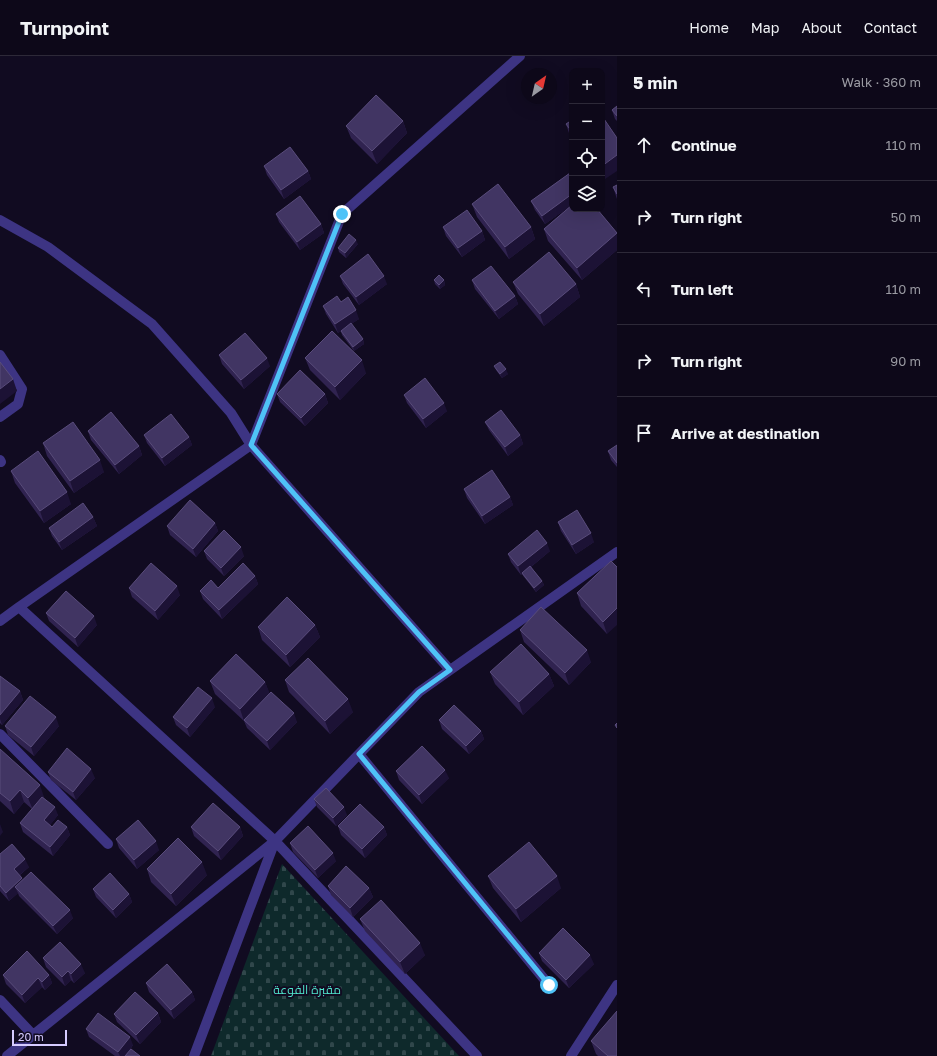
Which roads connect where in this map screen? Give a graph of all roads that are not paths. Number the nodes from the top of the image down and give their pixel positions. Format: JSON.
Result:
{"nodes":[{"id":1,"x":520,"y":56,"type":"edge"},
{"id":2,"x":0,"y":220,"type":"edge"},
{"id":3,"x":0,"y":355,"type":"edge"},
{"id":4,"x":0,"y":418,"type":"edge"},
{"id":5,"x":251,"y":445,"type":"junction"},
{"id":6,"x":617,"y":552,"type":"edge"},
{"id":7,"x":19,"y":607,"type":"junction"},
{"id":8,"x":0,"y":621,"type":"edge"},
{"id":9,"x":450,"y":670,"type":"junction"},
{"id":10,"x":0,"y":734,"type":"edge"},
{"id":11,"x":359,"y":754,"type":"junction"},
{"id":12,"x":274,"y":841,"type":"junction"},
{"id":13,"x":108,"y":844,"type":"dead end"},
{"id":14,"x":549,"y":985,"type":"dead end"},
{"id":15,"x":617,"y":985,"type":"edge"},
{"id":16,"x":0,"y":1000,"type":"edge"},
{"id":17,"x":33,"y":1035,"type":"junction"},
{"id":18,"x":7,"y":1056,"type":"edge"},
{"id":19,"x":194,"y":1056,"type":"edge"},
{"id":20,"x":477,"y":1056,"type":"edge"},
{"id":21,"x":571,"y":1056,"type":"edge"}],
"edges":[{"from":1,"to":5,"type":"street"},
{"from":2,"to":5,"type":"street"},
{"from":3,"to":4,"type":"street"},
{"from":5,"to":7,"type":"street"},
{"from":5,"to":9,"type":"street"},
{"from":6,"to":9,"type":"street"},
{"from":7,"to":8,"type":"street"},
{"from":7,"to":12,"type":"street"},
{"from":9,"to":11,"type":"street"},
{"from":10,"to":13,"type":"street"},
{"from":11,"to":12,"type":"street"},
{"from":11,"to":14,"type":"street"},
{"from":12,"to":17,"type":"street"},
{"from":12,"to":19,"type":"street"},
{"from":12,"to":20,"type":"street"},
{"from":15,"to":21,"type":"street"},
{"from":16,"to":17,"type":"street"},
{"from":17,"to":18,"type":"street"}]}
